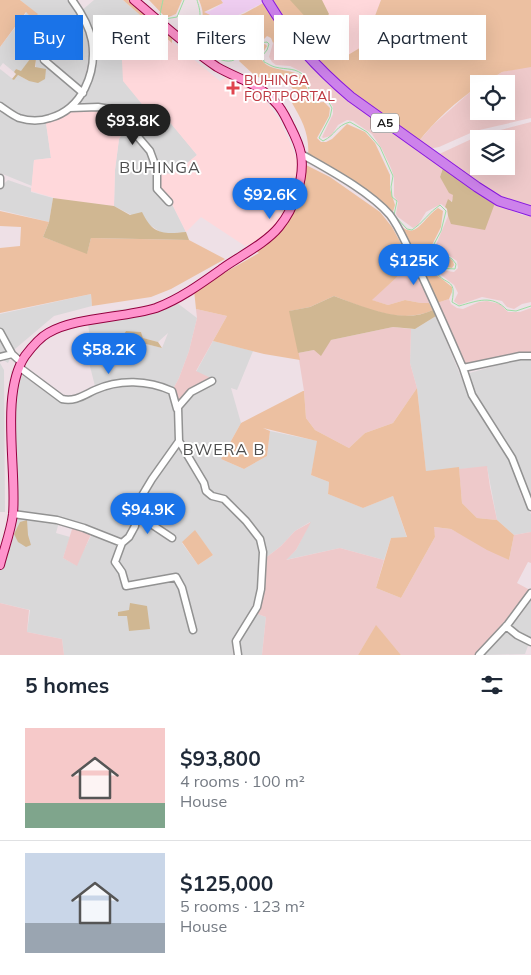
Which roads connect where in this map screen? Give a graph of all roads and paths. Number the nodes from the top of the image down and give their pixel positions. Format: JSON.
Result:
{"nodes":[{"id":1,"x":72,"y":0,"type":"edge"},
{"id":2,"x":134,"y":0,"type":"edge"},
{"id":3,"x":267,"y":0,"type":"edge"},
{"id":4,"x":44,"y":60,"type":"dead end"},
{"id":5,"x":83,"y":93,"type":"junction"},
{"id":6,"x":0,"y":106,"type":"edge"},
{"id":7,"x":70,"y":108,"type":"junction"},
{"id":8,"x":302,"y":154,"type":"junction"},
{"id":9,"x":0,"y":178,"type":"edge"},
{"id":10,"x":0,"y":185,"type":"edge"},
{"id":11,"x":169,"y":202,"type":"dead end"},
{"id":12,"x":531,"y":211,"type":"edge"},
{"id":13,"x":0,"y":332,"type":"edge"},
{"id":14,"x":12,"y":354,"type":"junction"},
{"id":15,"x":531,"y":356,"type":"edge"},
{"id":16,"x":0,"y":357,"type":"edge"},
{"id":17,"x":21,"y":362,"type":"junction"},
{"id":18,"x":463,"y":368,"type":"junction"},
{"id":19,"x":212,"y":381,"type":"dead end"},
{"id":20,"x":177,"y":408,"type":"junction"},
{"id":21,"x":178,"y":441,"type":"junction"},
{"id":22,"x":531,"y":507,"type":"edge"},
{"id":23,"x":13,"y":514,"type":"junction"},
{"id":24,"x":136,"y":514,"type":"junction"},
{"id":25,"x":172,"y":538,"type":"dead end"},
{"id":26,"x":122,"y":544,"type":"junction"},
{"id":27,"x":0,"y":566,"type":"edge"},
{"id":28,"x":531,"y":594,"type":"edge"},
{"id":29,"x":506,"y":626,"type":"junction"},
{"id":30,"x":193,"y":630,"type":"dead end"},
{"id":31,"x":531,"y":642,"type":"edge"},
{"id":32,"x":238,"y":655,"type":"edge"},
{"id":33,"x":479,"y":655,"type":"edge"}],
"edges":[{"from":1,"to":5,"type":"street"},
{"from":2,"to":8,"type":"main road"},
{"from":3,"to":12,"type":"highway","number":"A5"},
{"from":4,"to":5,"type":"street"},
{"from":5,"to":7,"type":"street"},
{"from":6,"to":7,"type":"street"},
{"from":7,"to":11,"type":"street"},
{"from":8,"to":17,"type":"main road"},
{"from":8,"to":18,"type":"street"},
{"from":9,"to":10,"type":"street"},
{"from":13,"to":14,"type":"street"},
{"from":14,"to":16,"type":"street"},
{"from":14,"to":17,"type":"street"},
{"from":15,"to":18,"type":"street"},
{"from":17,"to":20,"type":"street"},
{"from":17,"to":23,"type":"main road"},
{"from":18,"to":22,"type":"street"},
{"from":19,"to":20,"type":"street"},
{"from":20,"to":21,"type":"street"},
{"from":21,"to":24,"type":"street"},
{"from":21,"to":32,"type":"street"},
{"from":23,"to":26,"type":"street"},
{"from":23,"to":27,"type":"main road"},
{"from":24,"to":25,"type":"street"},
{"from":24,"to":26,"type":"street"},
{"from":26,"to":30,"type":"street"},
{"from":28,"to":29,"type":"street"},
{"from":29,"to":31,"type":"street"},
{"from":29,"to":33,"type":"street"}]}
